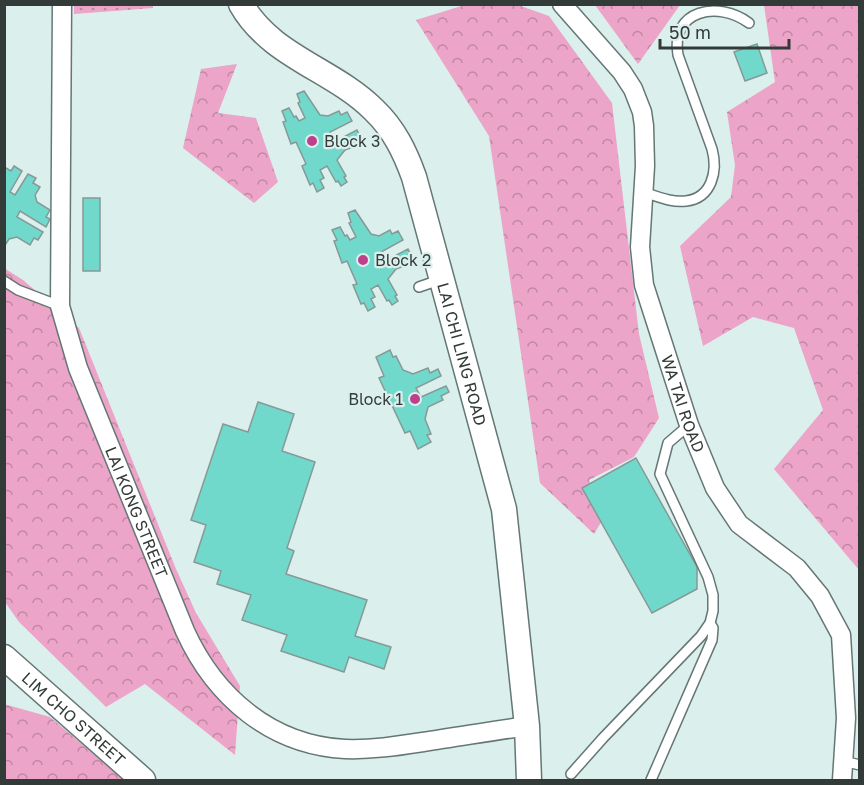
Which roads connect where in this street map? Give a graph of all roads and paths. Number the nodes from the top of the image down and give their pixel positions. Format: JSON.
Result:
{"nodes":[{"id":1,"x":62,"y":4,"type":"edge"},
{"id":2,"x":241,"y":4,"type":"edge"},
{"id":3,"x":562,"y":4,"type":"edge"},
{"id":4,"x":749,"y":23,"type":"dead end"},
{"id":5,"x":643,"y":192,"type":"junction"},
{"id":6,"x":443,"y":279,"type":"junction"},
{"id":7,"x":4,"y":281,"type":"edge"},
{"id":8,"x":418,"y":287,"type":"dead end"},
{"id":9,"x":60,"y":306,"type":"junction"},
{"id":10,"x":689,"y":425,"type":"junction"},
{"id":11,"x":710,"y":622,"type":"junction"},
{"id":12,"x":4,"y":657,"type":"edge"},
{"id":13,"x":527,"y":726,"type":"junction"},
{"id":14,"x":851,"y":763,"type":"edge"},
{"id":15,"x":571,"y":774,"type":"dead end"},
{"id":16,"x":143,"y":780,"type":"edge"},
{"id":17,"x":529,"y":780,"type":"edge"},
{"id":18,"x":651,"y":780,"type":"edge"},
{"id":19,"x":842,"y":780,"type":"edge"}],
"edges":[{"from":1,"to":9,"type":"street","name":"LAI KONG STREET"},
{"from":2,"to":6,"type":"street","name":"LAI CHI LING ROAD"},
{"from":3,"to":5,"type":"street","name":"WA TAI ROAD"},
{"from":4,"to":5,"type":"lane"},
{"from":5,"to":10,"type":"street","name":"WA TAI ROAD"},
{"from":6,"to":8,"type":"lane"},
{"from":6,"to":13,"type":"street","name":"LAI CHI LING ROAD"},
{"from":7,"to":9,"type":"lane"},
{"from":9,"to":13,"type":"street","name":"LAI KONG STREET"},
{"from":10,"to":11,"type":"lane"},
{"from":10,"to":14,"type":"street","name":"WA TAI ROAD"},
{"from":11,"to":15,"type":"lane"},
{"from":11,"to":18,"type":"lane"},
{"from":12,"to":16,"type":"street","name":"LIM CHO STREET"},
{"from":13,"to":17,"type":"street","name":"LAI CHI LING ROAD"},
{"from":14,"to":19,"type":"street","name":"WA TAI ROAD"}]}
